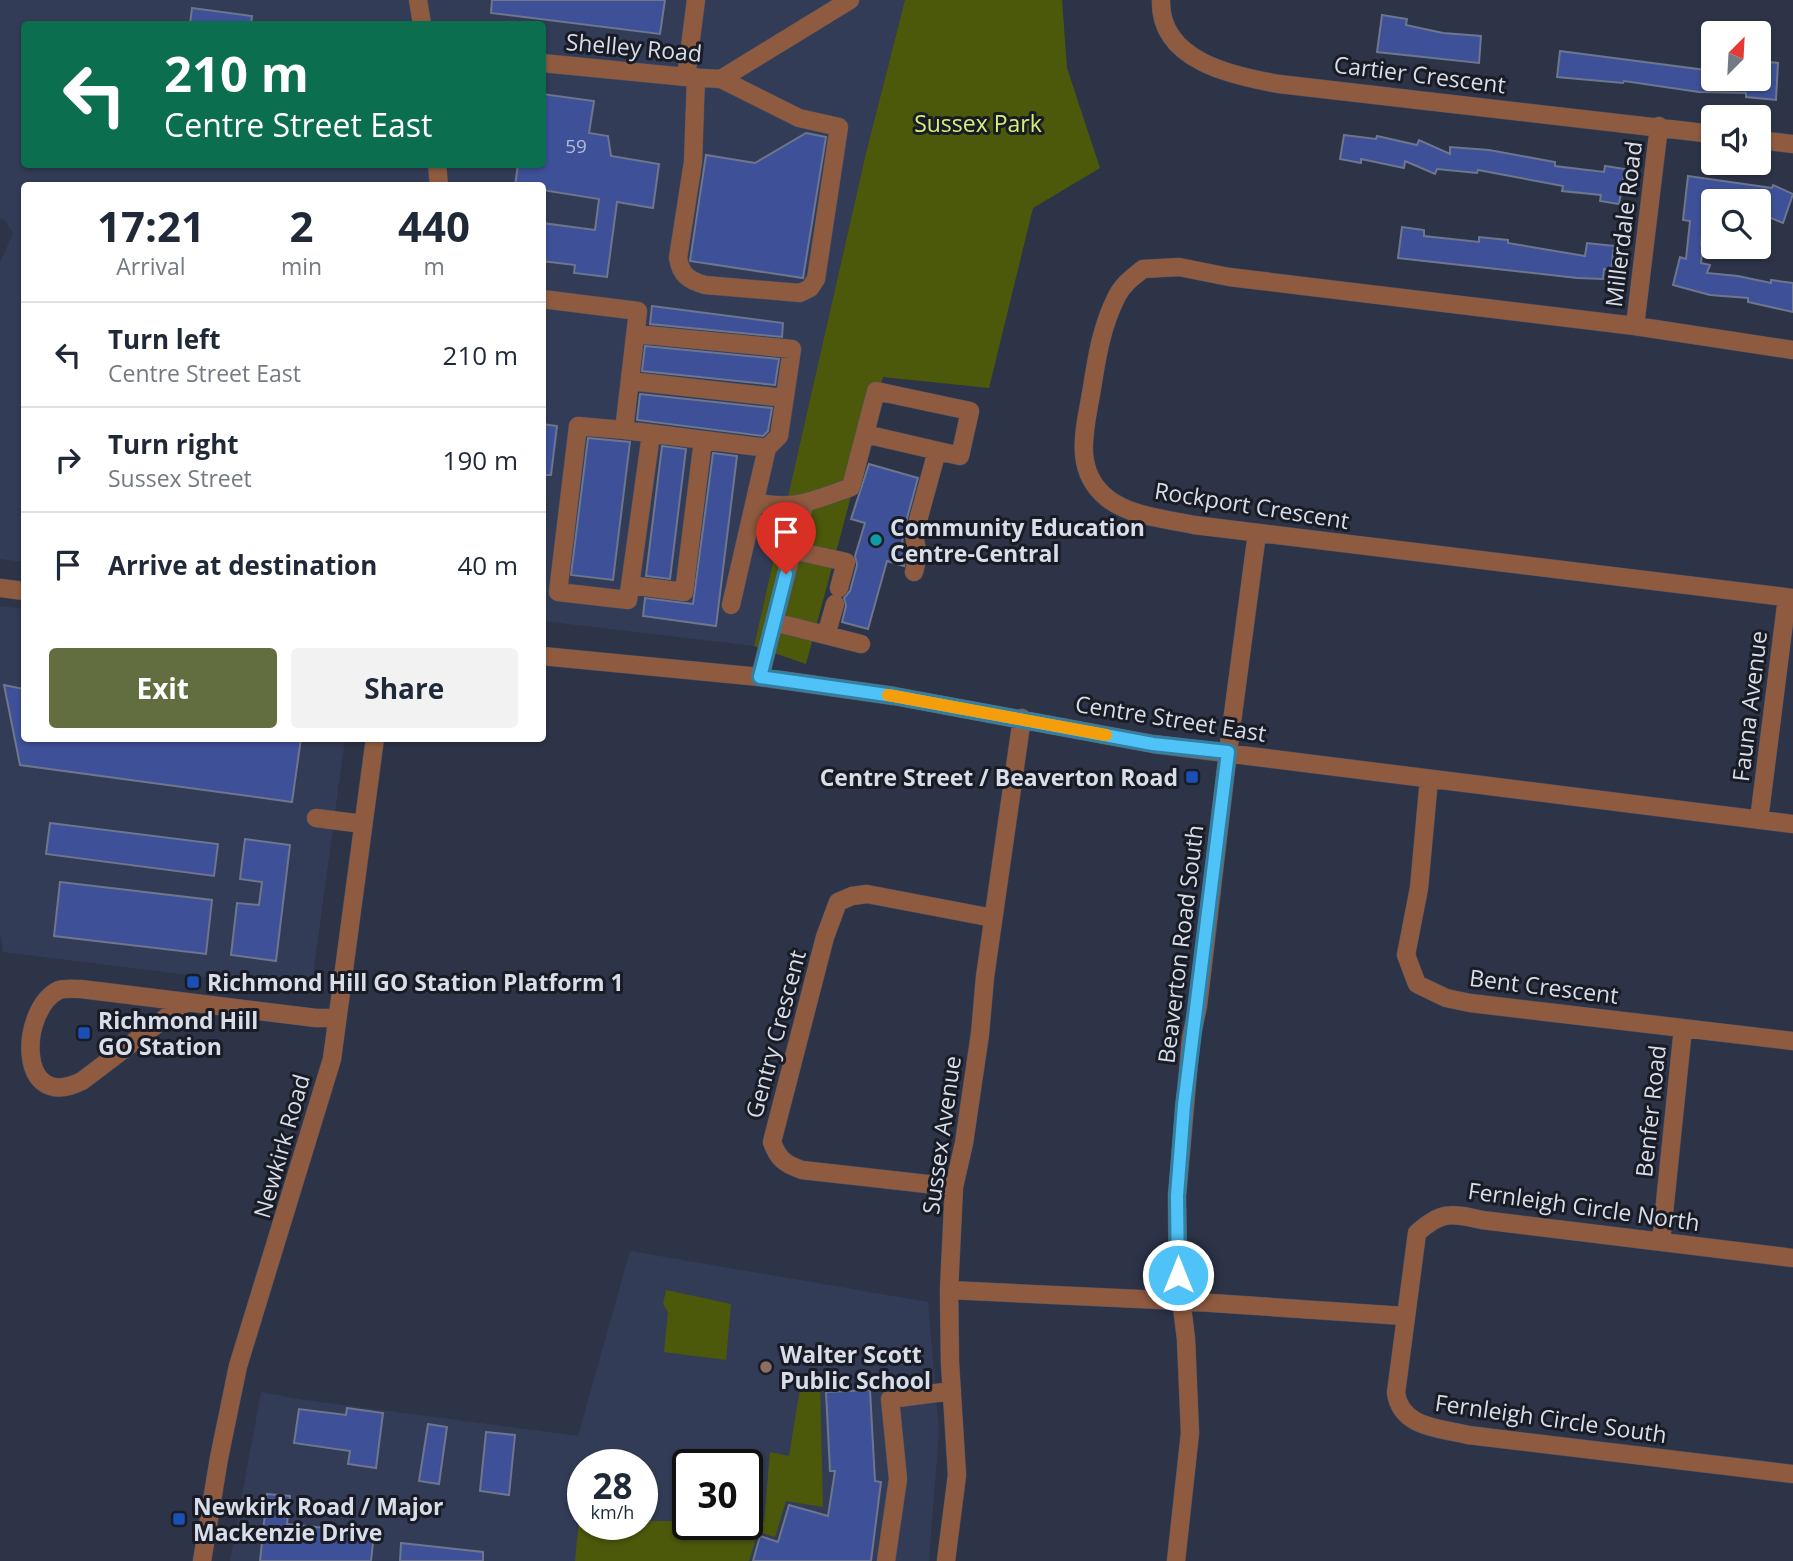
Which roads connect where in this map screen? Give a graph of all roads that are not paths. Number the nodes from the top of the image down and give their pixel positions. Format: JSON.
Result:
{"nodes":[{"id":1,"x":418,"y":0,"type":"edge"},
{"id":2,"x":696,"y":0,"type":"edge"},
{"id":3,"x":850,"y":0,"type":"edge"},
{"id":4,"x":1161,"y":0,"type":"edge"},
{"id":5,"x":422,"y":21,"type":"edge"},
{"id":6,"x":546,"y":64,"type":"edge"},
{"id":7,"x":691,"y":77,"type":"junction"},
{"id":8,"x":721,"y":79,"type":"junction"},
{"id":9,"x":1659,"y":126,"type":"junction"},
{"id":10,"x":1701,"y":132,"type":"edge"},
{"id":11,"x":1771,"y":141,"type":"edge"},
{"id":12,"x":1793,"y":144,"type":"edge"},
{"id":13,"x":546,"y":300,"type":"edge"},
{"id":14,"x":1635,"y":326,"type":"junction"},
{"id":15,"x":636,"y":334,"type":"junction"},
{"id":16,"x":1793,"y":350,"type":"edge"},
{"id":17,"x":630,"y":382,"type":"junction"},
{"id":18,"x":785,"y":398,"type":"junction"},
{"id":19,"x":624,"y":430,"type":"junction"},
{"id":20,"x":651,"y":433,"type":"junction"},
{"id":21,"x":865,"y":435,"type":"junction"},
{"id":22,"x":703,"y":440,"type":"junction"},
{"id":23,"x":767,"y":448,"type":"junction"},
{"id":24,"x":937,"y":451,"type":"junction"},
{"id":25,"x":755,"y":502,"type":"junction"},
{"id":26,"x":804,"y":505,"type":"junction"},
{"id":27,"x":1257,"y":533,"type":"junction"},
{"id":28,"x":792,"y":550,"type":"junction"},
{"id":29,"x":914,"y":572,"type":"dead end"},
{"id":30,"x":630,"y":585,"type":"junction"},
{"id":31,"x":0,"y":588,"type":"edge"},
{"id":32,"x":21,"y":592,"type":"edge"},
{"id":33,"x":1790,"y":598,"type":"edge"},
{"id":34,"x":731,"y":605,"type":"dead end"},
{"id":35,"x":774,"y":622,"type":"junction"},
{"id":36,"x":826,"y":635,"type":"junction"},
{"id":37,"x":861,"y":644,"type":"dead end"},
{"id":38,"x":546,"y":656,"type":"edge"},
{"id":39,"x":760,"y":677,"type":"junction"},
{"id":40,"x":1022,"y":718,"type":"junction"},
{"id":41,"x":374,"y":742,"type":"edge"},
{"id":42,"x":1228,"y":752,"type":"junction"},
{"id":43,"x":1429,"y":779,"type":"junction"},
{"id":44,"x":316,"y":818,"type":"dead end"},
{"id":45,"x":1759,"y":820,"type":"junction"},
{"id":46,"x":363,"y":824,"type":"junction"},
{"id":47,"x":1793,"y":824,"type":"edge"},
{"id":48,"x":993,"y":918,"type":"junction"},
{"id":49,"x":185,"y":1003,"type":"junction"},
{"id":50,"x":337,"y":1018,"type":"junction"},
{"id":51,"x":1683,"y":1028,"type":"junction"},
{"id":52,"x":1793,"y":1041,"type":"edge"},
{"id":53,"x":954,"y":1186,"type":"junction"},
{"id":54,"x":1661,"y":1242,"type":"junction"},
{"id":55,"x":1793,"y":1258,"type":"edge"},
{"id":56,"x":949,"y":1290,"type":"junction"},
{"id":57,"x":1182,"y":1301,"type":"junction"},
{"id":58,"x":1405,"y":1317,"type":"junction"},
{"id":59,"x":952,"y":1391,"type":"junction"},
{"id":60,"x":1793,"y":1474,"type":"edge"},
{"id":61,"x":202,"y":1561,"type":"edge"},
{"id":62,"x":886,"y":1561,"type":"edge"},
{"id":63,"x":946,"y":1561,"type":"edge"},
{"id":64,"x":1176,"y":1561,"type":"edge"}],
"edges":[{"from":1,"to":5,"type":"street"},
{"from":2,"to":7,"type":"street"},
{"from":3,"to":8,"type":"street"},
{"from":4,"to":9,"type":"street","name":"Cartier Crescent"},
{"from":6,"to":7,"type":"street","name":"Shelley Road"},
{"from":7,"to":8,"type":"street","name":"Shelley Road"},
{"from":7,"to":8,"type":"street"},
{"from":9,"to":10,"type":"street","name":"Cartier Crescent"},
{"from":9,"to":14,"type":"street","name":"Millerdale Road"},
{"from":11,"to":12,"type":"street"},
{"from":13,"to":15,"type":"street"},
{"from":14,"to":16,"type":"street","name":"Rockport Crescent"},
{"from":14,"to":27,"type":"street","name":"Rockport Crescent"},
{"from":15,"to":17,"type":"street"},
{"from":15,"to":18,"type":"street"},
{"from":17,"to":18,"type":"street"},
{"from":17,"to":19,"type":"street"},
{"from":18,"to":23,"type":"street"},
{"from":19,"to":20,"type":"street"},
{"from":19,"to":30,"type":"street"},
{"from":20,"to":22,"type":"street"},
{"from":20,"to":30,"type":"street"},
{"from":21,"to":24,"type":"street"},
{"from":21,"to":24,"type":"street"},
{"from":21,"to":26,"type":"street"},
{"from":22,"to":23,"type":"street"},
{"from":22,"to":30,"type":"street"},
{"from":23,"to":25,"type":"street"},
{"from":24,"to":29,"type":"street"},
{"from":25,"to":26,"type":"street"},
{"from":25,"to":34,"type":"street"},
{"from":26,"to":28,"type":"street"},
{"from":27,"to":33,"type":"street","name":"Rockport Crescent"},
{"from":27,"to":42,"type":"street","name":"Beaverton Road South"},
{"from":28,"to":35,"type":"street"},
{"from":28,"to":36,"type":"street"},
{"from":31,"to":32,"type":"street"},
{"from":33,"to":45,"type":"street","name":"Fauna Avenue"},
{"from":35,"to":36,"type":"street"},
{"from":35,"to":39,"type":"street"},
{"from":36,"to":37,"type":"street"},
{"from":38,"to":39,"type":"street","name":"Centre Street East"},
{"from":39,"to":40,"type":"street","name":"Centre Street East"},
{"from":40,"to":42,"type":"street","name":"Centre Street East"},
{"from":40,"to":48,"type":"street","name":"Sussex Avenue"},
{"from":41,"to":46,"type":"street","name":"Newkirk Road"},
{"from":42,"to":43,"type":"street","name":"Centre Street East"},
{"from":42,"to":57,"type":"street","name":"Beaverton Road South"},
{"from":43,"to":45,"type":"street","name":"Centre Street East"},
{"from":43,"to":51,"type":"street","name":"Bent Crescent"},
{"from":44,"to":46,"type":"street"},
{"from":45,"to":47,"type":"street","name":"Centre Street East"},
{"from":46,"to":50,"type":"street","name":"Newkirk Road"},
{"from":48,"to":53,"type":"street","name":"Sussex Avenue"},
{"from":48,"to":53,"type":"street","name":"Gentry Crescent"},
{"from":49,"to":49,"type":"street"},
{"from":49,"to":50,"type":"street"},
{"from":50,"to":61,"type":"street","name":"Newkirk Road"},
{"from":51,"to":52,"type":"street","name":"Bent Crescent"},
{"from":51,"to":54,"type":"street","name":"Benfer Road"},
{"from":53,"to":56,"type":"street","name":"Sussex Avenue"},
{"from":54,"to":55,"type":"street","name":"Fernleigh Circle North"},
{"from":54,"to":58,"type":"street","name":"Fernleigh Circle North"},
{"from":56,"to":57,"type":"street"},
{"from":56,"to":59,"type":"street","name":"Sussex Avenue"},
{"from":57,"to":58,"type":"street"},
{"from":57,"to":64,"type":"street","name":"Beaverton Road South"},
{"from":58,"to":60,"type":"street","name":"Fernleigh Circle South"},
{"from":59,"to":62,"type":"street"},
{"from":59,"to":63,"type":"street","name":"Sussex Avenue"}]}
